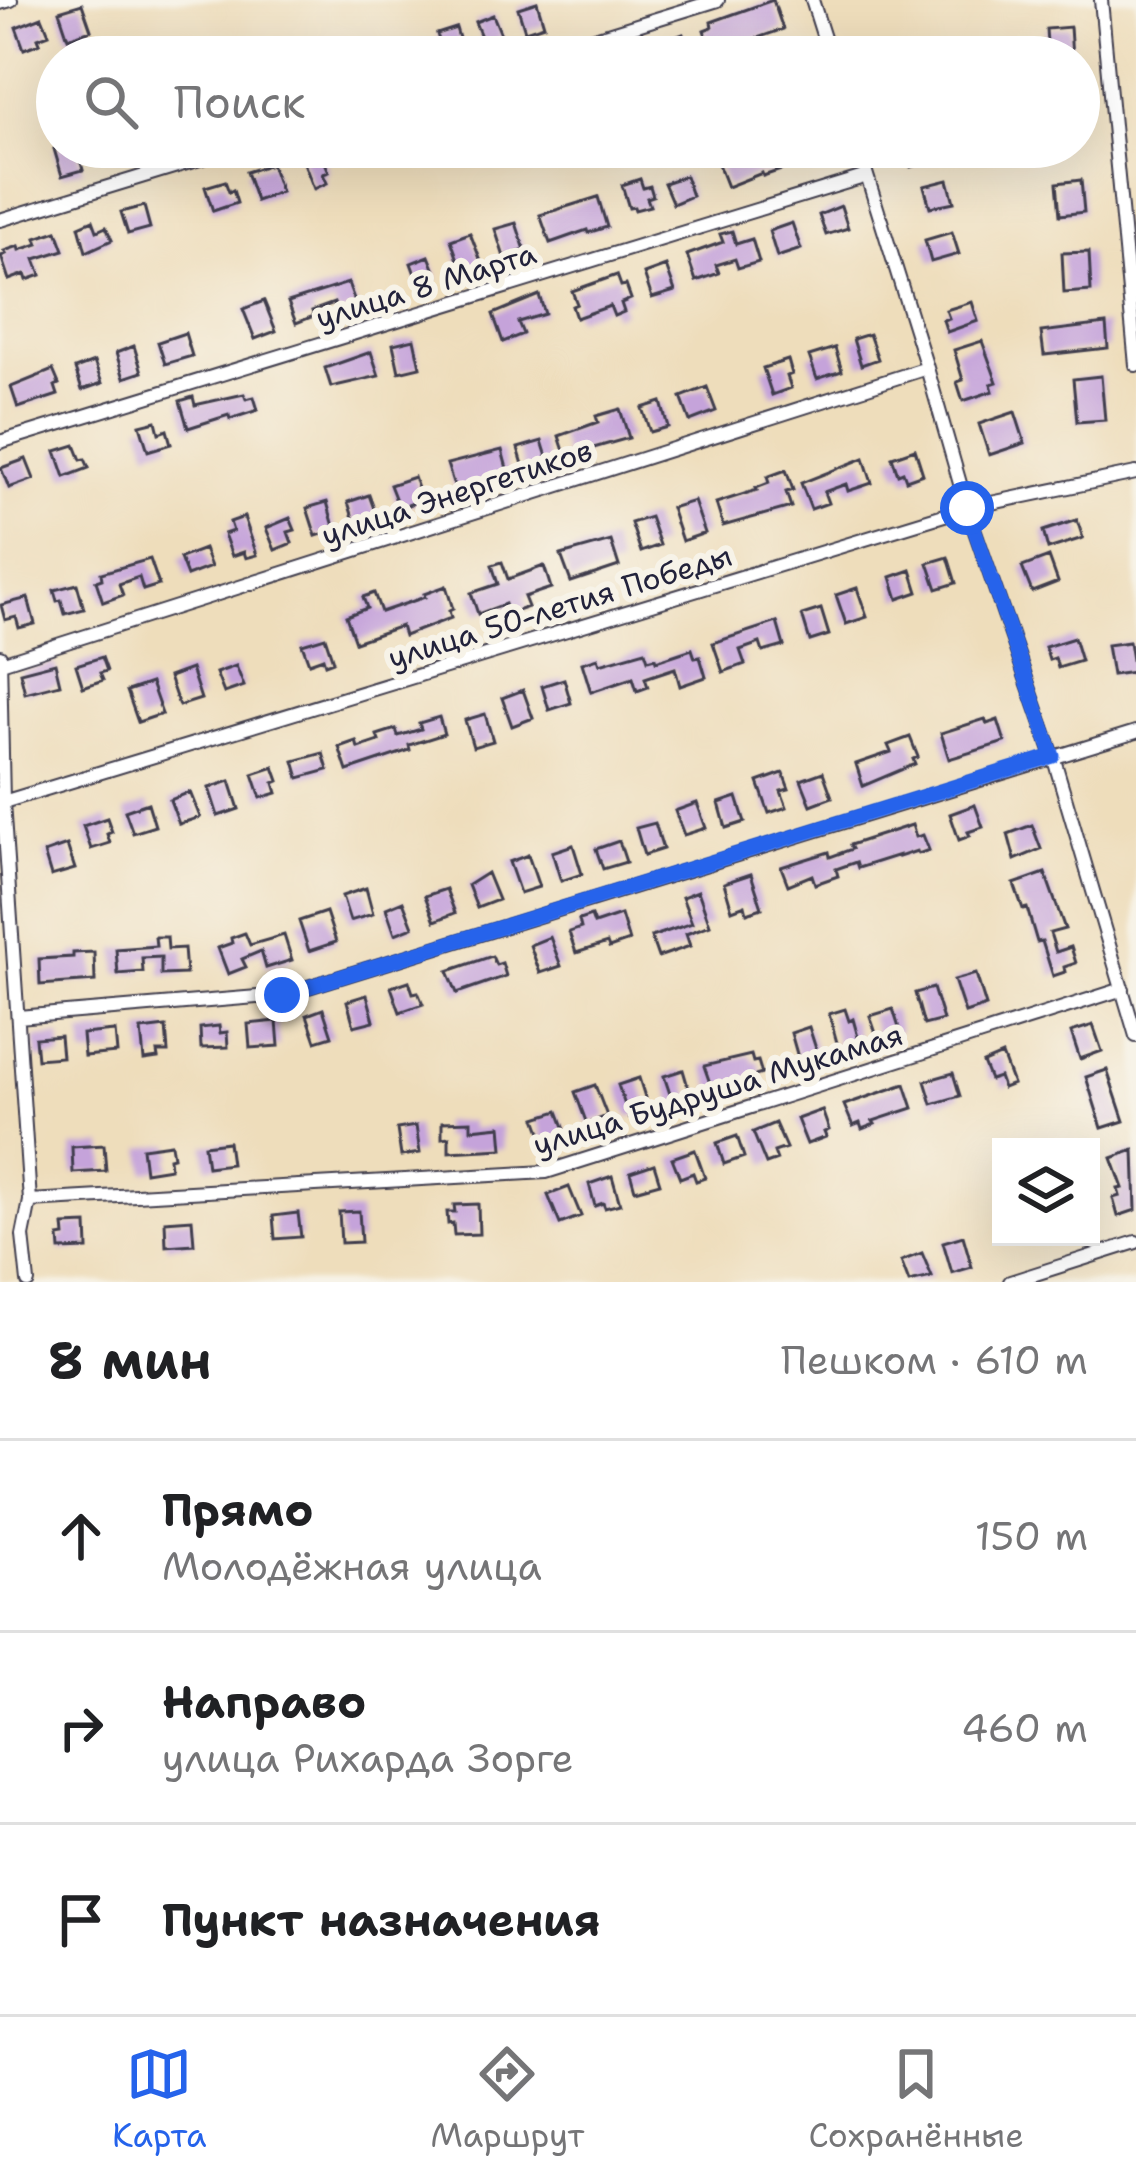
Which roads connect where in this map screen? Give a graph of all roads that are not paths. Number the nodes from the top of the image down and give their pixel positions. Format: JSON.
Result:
{"nodes":[{"id":1,"x":11,"y":0,"type":"edge"},
{"id":2,"x":718,"y":0,"type":"edge"},
{"id":3,"x":812,"y":0,"type":"edge"},
{"id":4,"x":1101,"y":0,"type":"edge"},
{"id":5,"x":0,"y":4,"type":"edge"},
{"id":6,"x":601,"y":36,"type":"edge"},
{"id":7,"x":823,"y":36,"type":"edge"},
{"id":8,"x":170,"y":168,"type":"edge"},
{"id":9,"x":865,"y":168,"type":"edge"},
{"id":10,"x":867,"y":176,"type":"junction"},
{"id":11,"x":0,"y":220,"type":"edge"},
{"id":12,"x":1136,"y":365,"type":"edge"},
{"id":13,"x":927,"y":368,"type":"junction"},
{"id":14,"x":0,"y":442,"type":"edge"},
{"id":15,"x":1136,"y":473,"type":"edge"},
{"id":16,"x":967,"y":508,"type":"junction"},
{"id":17,"x":0,"y":659,"type":"edge"},
{"id":18,"x":1136,"y":732,"type":"edge"},
{"id":19,"x":1053,"y":756,"type":"junction"},
{"id":20,"x":1,"y":803,"type":"edge"},
{"id":21,"x":1123,"y":989,"type":"junction"},
{"id":22,"x":18,"y":1017,"type":"junction"},
{"id":23,"x":1136,"y":1036,"type":"edge"},
{"id":24,"x":30,"y":1201,"type":"junction"},
{"id":25,"x":1136,"y":1243,"type":"edge"},
{"id":26,"x":28,"y":1282,"type":"edge"},
{"id":27,"x":1010,"y":1282,"type":"edge"}],
"edges":[{"from":1,"to":5,"type":"street"},
{"from":2,"to":6,"type":"street"},
{"from":3,"to":7,"type":"street"},
{"from":4,"to":12,"type":"street"},
{"from":8,"to":11,"type":"street"},
{"from":9,"to":10,"type":"street"},
{"from":10,"to":13,"type":"street"},
{"from":10,"to":14,"type":"street","name":"улица 8 Марта"},
{"from":13,"to":16,"type":"street"},
{"from":13,"to":17,"type":"street","name":"улица Энергетиков"},
{"from":15,"to":16,"type":"street","name":"улица 50-летия Победы"},
{"from":16,"to":19,"type":"street"},
{"from":16,"to":20,"type":"street","name":"улица 50-летия Победы"},
{"from":17,"to":20,"type":"street"},
{"from":18,"to":19,"type":"street"},
{"from":19,"to":21,"type":"street"},
{"from":19,"to":22,"type":"street"},
{"from":20,"to":22,"type":"street"},
{"from":21,"to":23,"type":"street"},
{"from":21,"to":24,"type":"street","name":"улица Будруша Мукамая"},
{"from":22,"to":24,"type":"street"},
{"from":24,"to":26,"type":"street"},
{"from":25,"to":27,"type":"street"}]}
